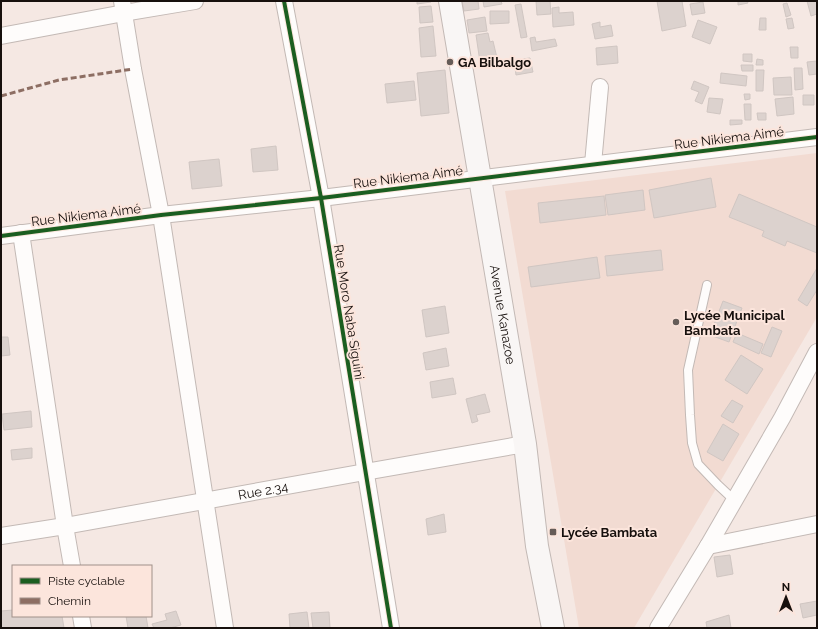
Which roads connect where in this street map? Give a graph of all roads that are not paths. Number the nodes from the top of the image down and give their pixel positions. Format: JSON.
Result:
{"nodes":[{"id":1,"x":195,"y":1,"type":"edge"},
{"id":2,"x":284,"y":1,"type":"edge"},
{"id":3,"x":450,"y":1,"type":"edge"},
{"id":4,"x":123,"y":7,"type":"edge"},
{"id":5,"x":1,"y":36,"type":"edge"},
{"id":6,"x":600,"y":87,"type":"dead end"},
{"id":7,"x":817,"y":137,"type":"edge"},
{"id":8,"x":593,"y":164,"type":"junction"},
{"id":9,"x":480,"y":178,"type":"junction"},
{"id":10,"x":321,"y":198,"type":"junction"},
{"id":11,"x":161,"y":216,"type":"junction"},
{"id":12,"x":21,"y":233,"type":"junction"},
{"id":13,"x":1,"y":236,"type":"edge"},
{"id":14,"x":707,"y":285,"type":"dead end"},
{"id":15,"x":817,"y":352,"type":"edge"},
{"id":16,"x":525,"y":444,"type":"junction"},
{"id":17,"x":365,"y":472,"type":"junction"},
{"id":18,"x":206,"y":500,"type":"junction"},
{"id":19,"x":734,"y":500,"type":"junction"},
{"id":20,"x":817,"y":524,"type":"edge"},
{"id":21,"x":64,"y":526,"type":"junction"},
{"id":22,"x":1,"y":536,"type":"edge"},
{"id":23,"x":708,"y":546,"type":"junction"},
{"id":24,"x":72,"y":565,"type":"edge"},
{"id":25,"x":81,"y":617,"type":"edge"},
{"id":26,"x":83,"y":628,"type":"edge"},
{"id":27,"x":225,"y":628,"type":"edge"},
{"id":28,"x":391,"y":628,"type":"edge"},
{"id":29,"x":553,"y":628,"type":"edge"},
{"id":30,"x":658,"y":628,"type":"edge"}],
"edges":[{"from":1,"to":4,"type":"street"},
{"from":2,"to":10,"type":"street","name":"Rue Moro Naba Siguini"},
{"from":3,"to":9,"type":"street","name":"Avenue Kanazoe"},
{"from":4,"to":5,"type":"street"},
{"from":4,"to":11,"type":"street"},
{"from":6,"to":8,"type":"street"},
{"from":7,"to":8,"type":"street","name":"Rue Nikiema Aimé"},
{"from":8,"to":9,"type":"street","name":"Rue Nikiema Aimé"},
{"from":9,"to":10,"type":"street","name":"Rue Nikiema Aimé"},
{"from":9,"to":16,"type":"street","name":"Avenue Kanazoe"},
{"from":10,"to":11,"type":"street","name":"Rue Nikiema Aimé"},
{"from":10,"to":17,"type":"street","name":"Rue Moro Naba Siguini"},
{"from":11,"to":12,"type":"street","name":"Rue Nikiema Aimé"},
{"from":11,"to":18,"type":"street"},
{"from":12,"to":13,"type":"street","name":"Rue Nikiema Aimé"},
{"from":12,"to":21,"type":"street"},
{"from":14,"to":19,"type":"lane"},
{"from":15,"to":19,"type":"street"},
{"from":16,"to":17,"type":"street","name":"Rue 2.34"},
{"from":16,"to":29,"type":"street","name":"Avenue Kanazoe"},
{"from":17,"to":18,"type":"street","name":"Rue 2.34"},
{"from":17,"to":28,"type":"street","name":"Rue Moro Naba Siguini"},
{"from":18,"to":21,"type":"street","name":"Rue 2.34"},
{"from":18,"to":27,"type":"street"},
{"from":19,"to":23,"type":"street"},
{"from":20,"to":23,"type":"street"},
{"from":21,"to":22,"type":"street","name":"Rue 2.34"},
{"from":21,"to":24,"type":"street"},
{"from":23,"to":30,"type":"street"},
{"from":25,"to":26,"type":"street"}]}
